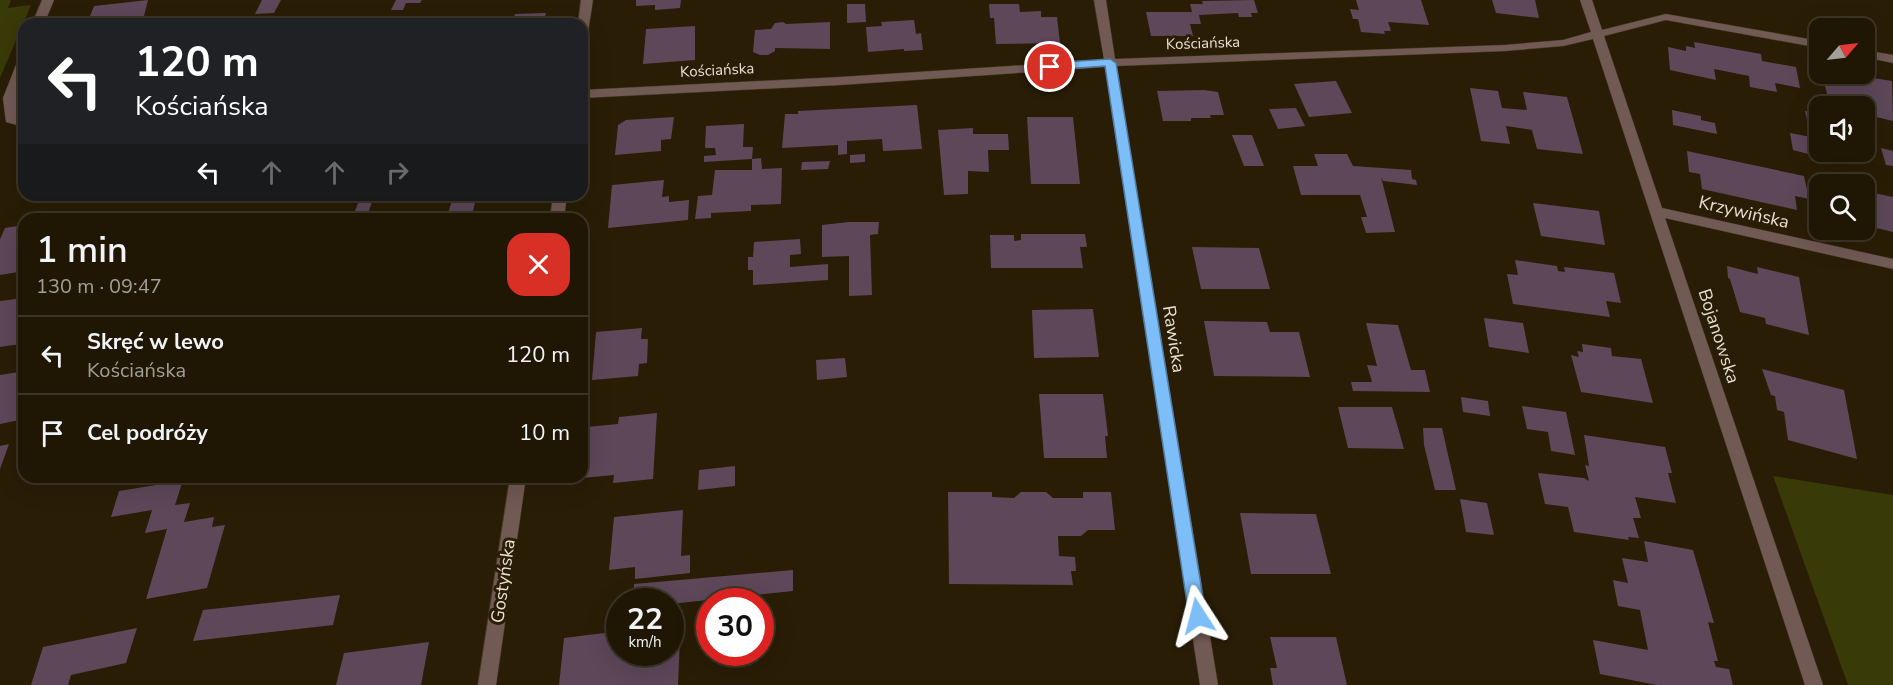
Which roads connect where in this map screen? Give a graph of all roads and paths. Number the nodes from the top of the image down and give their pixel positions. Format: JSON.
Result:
{"nodes":[{"id":1,"x":48,"y":0,"type":"edge"},
{"id":2,"x":587,"y":0,"type":"edge"},
{"id":3,"x":1100,"y":0,"type":"edge"},
{"id":4,"x":1586,"y":0,"type":"edge"},
{"id":5,"x":40,"y":18,"type":"edge"},
{"id":6,"x":584,"y":18,"type":"edge"},
{"id":7,"x":1596,"y":34,"type":"junction"},
{"id":8,"x":1809,"y":43,"type":"edge"},
{"id":9,"x":1875,"y":55,"type":"edge"},
{"id":10,"x":1893,"y":58,"type":"edge"},
{"id":11,"x":1110,"y":63,"type":"junction"},
{"id":12,"x":18,"y":75,"type":"edge"},
{"id":13,"x":588,"y":94,"type":"edge"},
{"id":14,"x":18,"y":121,"type":"edge"},
{"id":15,"x":1656,"y":211,"type":"junction"},
{"id":16,"x":1893,"y":264,"type":"edge"},
{"id":17,"x":517,"y":483,"type":"edge"},
{"id":18,"x":487,"y":685,"type":"edge"},
{"id":19,"x":1209,"y":685,"type":"edge"},
{"id":20,"x":1814,"y":685,"type":"edge"}],
"edges":[{"from":1,"to":5,"type":"street"},
{"from":2,"to":6,"type":"street"},
{"from":3,"to":11,"type":"street","name":"Rawicka"},
{"from":4,"to":7,"type":"street","name":"Bojanowska"},
{"from":7,"to":8,"type":"street","name":"Kościańska"},
{"from":7,"to":11,"type":"street","name":"Kościańska"},
{"from":7,"to":15,"type":"street","name":"Bojanowska"},
{"from":9,"to":10,"type":"street"},
{"from":11,"to":13,"type":"street","name":"Kościańska"},
{"from":11,"to":19,"type":"street","name":"Rawicka"},
{"from":12,"to":14,"type":"street"},
{"from":15,"to":16,"type":"street","name":"Krzywińska"},
{"from":15,"to":20,"type":"street","name":"Bojanowska"},
{"from":17,"to":18,"type":"street","name":"Gostyńska"}]}
